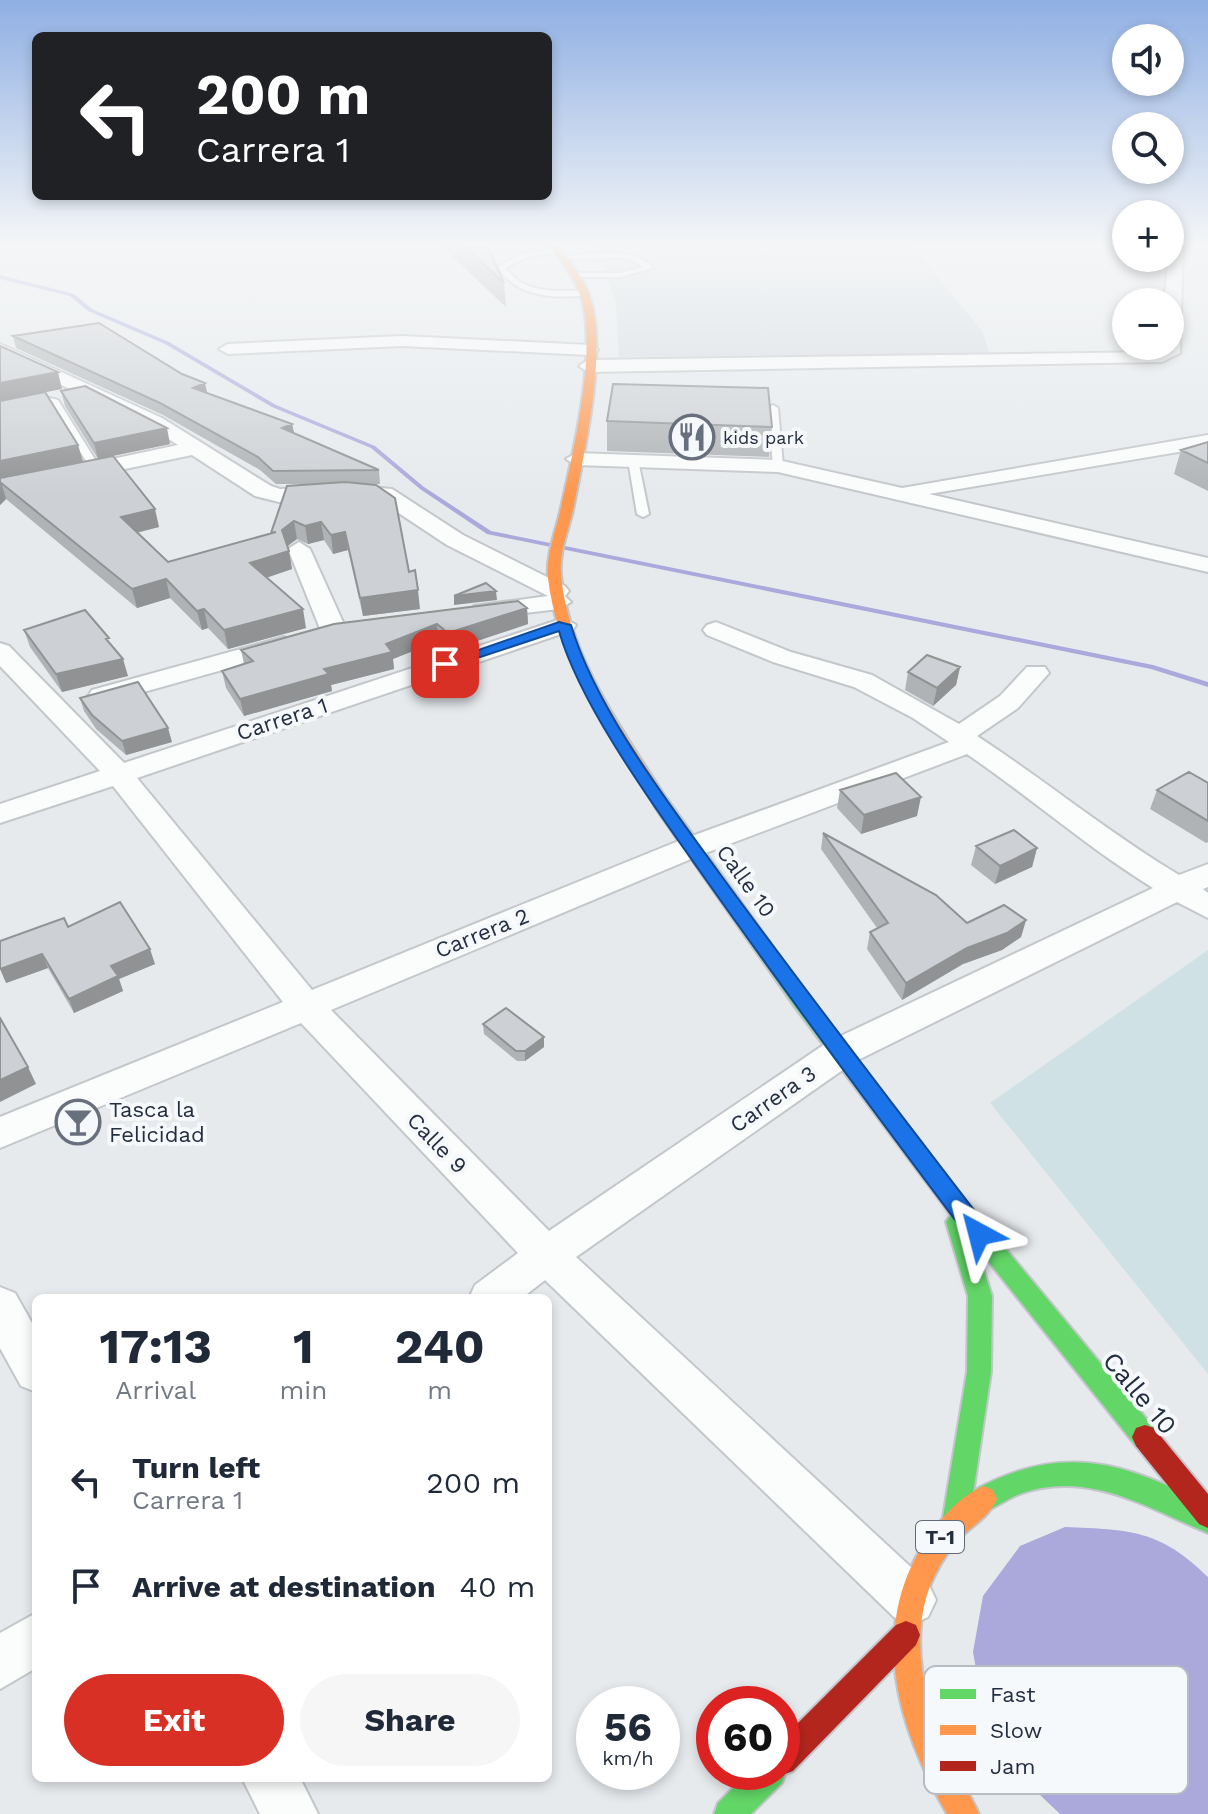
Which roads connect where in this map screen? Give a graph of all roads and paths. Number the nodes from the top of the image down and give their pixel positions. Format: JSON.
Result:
{"nodes":[{"id":1,"x":589,"y":328,"type":"edge"},
{"id":2,"x":1172,"y":328,"type":"edge"},
{"id":3,"x":0,"y":349,"type":"edge"},
{"id":4,"x":228,"y":349,"type":"dead end"},
{"id":5,"x":588,"y":358,"type":"junction"},
{"id":6,"x":92,"y":392,"type":"junction"},
{"id":7,"x":53,"y":400,"type":"junction"},
{"id":8,"x":27,"y":405,"type":"edge"},
{"id":9,"x":773,"y":408,"type":"edge"},
{"id":10,"x":1208,"y":441,"type":"edge"},
{"id":11,"x":194,"y":448,"type":"junction"},
{"id":12,"x":576,"y":459,"type":"junction"},
{"id":13,"x":633,"y":460,"type":"junction"},
{"id":14,"x":778,"y":466,"type":"junction"},
{"id":15,"x":96,"y":469,"type":"junction"},
{"id":16,"x":0,"y":489,"type":"edge"},
{"id":17,"x":897,"y":494,"type":"junction"},
{"id":18,"x":643,"y":514,"type":"dead end"},
{"id":19,"x":299,"y":549,"type":"dead end"},
{"id":20,"x":1208,"y":565,"type":"edge"},
{"id":21,"x":559,"y":598,"type":"junction"},
{"id":22,"x":453,"y":614,"type":"edge"},
{"id":23,"x":364,"y":626,"type":"edge"},
{"id":24,"x":716,"y":630,"type":"dead end"},
{"id":25,"x":334,"y":631,"type":"junction"},
{"id":26,"x":0,"y":651,"type":"edge"},
{"id":27,"x":1036,"y":673,"type":"dead end"},
{"id":28,"x":55,"y":708,"type":"junction"},
{"id":29,"x":962,"y":739,"type":"junction"},
{"id":30,"x":118,"y":773,"type":"junction"},
{"id":31,"x":0,"y":814,"type":"edge"},
{"id":32,"x":692,"y":847,"type":"junction"},
{"id":33,"x":1208,"y":874,"type":"edge"},
{"id":34,"x":1194,"y":899,"type":"edge"},
{"id":35,"x":305,"y":1005,"type":"junction"},
{"id":36,"x":841,"y":1052,"type":"junction"},
{"id":37,"x":0,"y":1133,"type":"edge"},
{"id":38,"x":944,"y":1190,"type":"junction"},
{"id":39,"x":546,"y":1255,"type":"junction"},
{"id":40,"x":495,"y":1294,"type":"edge"},
{"id":41,"x":0,"y":1306,"type":"edge"},
{"id":42,"x":32,"y":1365,"type":"edge"},
{"id":43,"x":956,"y":1517,"type":"junction"},
{"id":44,"x":1208,"y":1517,"type":"edge"},
{"id":45,"x":908,"y":1618,"type":"junction"},
{"id":46,"x":32,"y":1641,"type":"edge"},
{"id":47,"x":0,"y":1663,"type":"edge"},
{"id":48,"x":924,"y":1737,"type":"edge"},
{"id":49,"x":800,"y":1740,"type":"edge"},
{"id":50,"x":271,"y":1782,"type":"edge"},
{"id":51,"x":753,"y":1790,"type":"edge"},
{"id":52,"x":950,"y":1794,"type":"edge"},
{"id":53,"x":291,"y":1814,"type":"edge"},
{"id":54,"x":729,"y":1814,"type":"edge"},
{"id":55,"x":964,"y":1814,"type":"edge"}],
"edges":[{"from":1,"to":5,"type":"main road"},
{"from":2,"to":5,"type":"street"},
{"from":3,"to":6,"type":"street"},
{"from":4,"to":5,"type":"street"},
{"from":5,"to":12,"type":"main road"},
{"from":6,"to":7,"type":"street"},
{"from":6,"to":11,"type":"street"},
{"from":7,"to":8,"type":"street"},
{"from":7,"to":15,"type":"lane"},
{"from":9,"to":14,"type":"lane"},
{"from":10,"to":17,"type":"street"},
{"from":11,"to":15,"type":"street"},
{"from":11,"to":21,"type":"street"},
{"from":12,"to":13,"type":"street"},
{"from":12,"to":21,"type":"main road"},
{"from":13,"to":14,"type":"street"},
{"from":13,"to":18,"type":"lane"},
{"from":14,"to":17,"type":"street"},
{"from":15,"to":16,"type":"street"},
{"from":17,"to":20,"type":"street"},
{"from":19,"to":25,"type":"street"},
{"from":21,"to":22,"type":"street"},
{"from":21,"to":30,"type":"street","name":"Carrera 1"},
{"from":21,"to":32,"type":"main road","name":"Calle 10"},
{"from":23,"to":25,"type":"street"},
{"from":24,"to":29,"type":"street"},
{"from":25,"to":28,"type":"street"},
{"from":26,"to":28,"type":"street","name":"Calle 9"},
{"from":27,"to":29,"type":"street","name":"Carrera 2"},
{"from":28,"to":30,"type":"street","name":"Calle 9"},
{"from":29,"to":32,"type":"street","name":"Carrera 2"},
{"from":29,"to":34,"type":"street"},
{"from":30,"to":31,"type":"street","name":"Carrera 1"},
{"from":30,"to":35,"type":"street","name":"Calle 9"},
{"from":32,"to":35,"type":"street","name":"Carrera 2"},
{"from":32,"to":36,"type":"main road","name":"Calle 10"},
{"from":33,"to":34,"type":"street","name":"Carrera 3"},
{"from":34,"to":36,"type":"street","name":"Carrera 3"},
{"from":35,"to":37,"type":"street","name":"Carrera 2"},
{"from":35,"to":39,"type":"street","name":"Calle 9"},
{"from":36,"to":38,"type":"main road","name":"Calle 10"},
{"from":36,"to":39,"type":"street","name":"Carrera 3"},
{"from":38,"to":43,"type":"main road","name":"Calle 10"},
{"from":38,"to":44,"type":"main road","name":"Calle 10"},
{"from":39,"to":40,"type":"street","name":"Carrera 3"},
{"from":39,"to":45,"type":"street","name":"Calle 9"},
{"from":41,"to":42,"type":"street"},
{"from":43,"to":44,"type":"main road","number":"T-1"},
{"from":43,"to":45,"type":"main road","number":"T-1"},
{"from":45,"to":48,"type":"main road","number":"T-1"},
{"from":45,"to":49,"type":"main road","number":"T-1"},
{"from":46,"to":47,"type":"street"},
{"from":50,"to":53,"type":"street"},
{"from":51,"to":54,"type":"main road"},
{"from":52,"to":55,"type":"main road","number":"T-1"}]}
